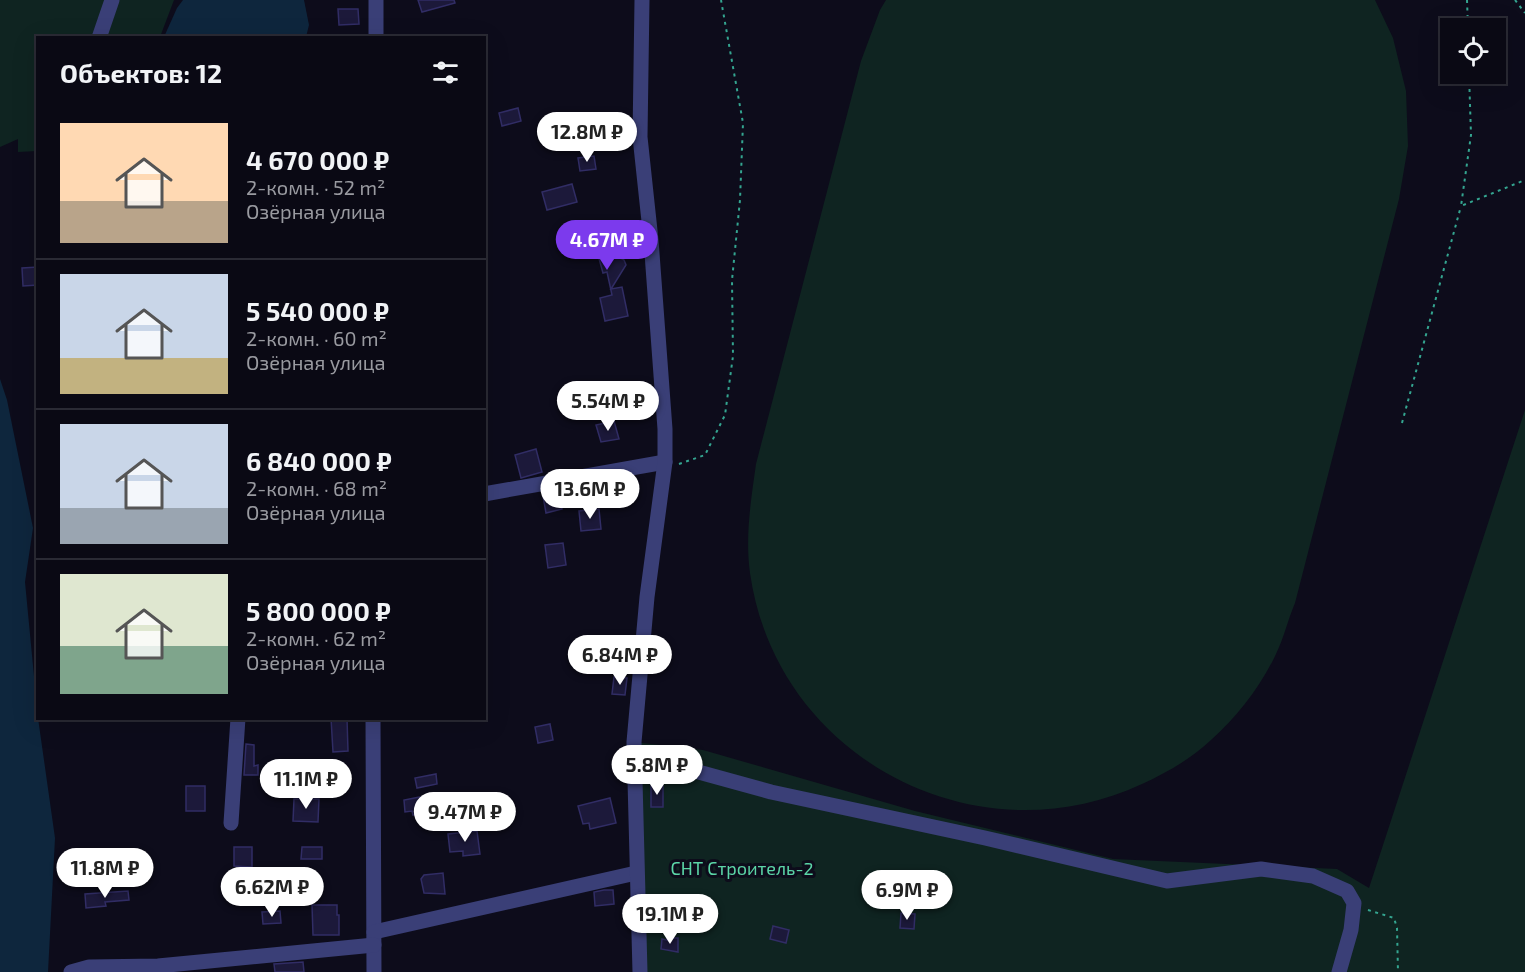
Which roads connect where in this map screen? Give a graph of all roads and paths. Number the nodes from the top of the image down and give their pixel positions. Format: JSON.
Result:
{"nodes":[{"id":1,"x":112,"y":0,"type":"edge"},
{"id":2,"x":376,"y":0,"type":"edge"},
{"id":3,"x":642,"y":0,"type":"edge"},
{"id":4,"x":722,"y":0,"type":"edge"},
{"id":5,"x":1467,"y":0,"type":"edge"},
{"id":6,"x":1515,"y":0,"type":"edge"},
{"id":7,"x":1525,"y":13,"type":"edge"},
{"id":8,"x":1468,"y":18,"type":"edge"},
{"id":9,"x":100,"y":36,"type":"edge"},
{"id":10,"x":376,"y":36,"type":"edge"},
{"id":11,"x":1469,"y":84,"type":"edge"},
{"id":12,"x":1525,"y":180,"type":"edge"},
{"id":13,"x":1461,"y":206,"type":"junction"},
{"id":14,"x":1402,"y":423,"type":"dead end"},
{"id":15,"x":665,"y":462,"type":"junction"},
{"id":16,"x":486,"y":494,"type":"edge"},
{"id":17,"x":238,"y":720,"type":"edge"},
{"id":18,"x":373,"y":720,"type":"edge"},
{"id":19,"x":633,"y":754,"type":"junction"},
{"id":20,"x":231,"y":823,"type":"dead end"},
{"id":21,"x":636,"y":873,"type":"junction"},
{"id":22,"x":1354,"y":903,"type":"junction"},
{"id":23,"x":374,"y":938,"type":"junction"},
{"id":24,"x":71,"y":972,"type":"edge"},
{"id":25,"x":374,"y":972,"type":"edge"},
{"id":26,"x":640,"y":972,"type":"edge"},
{"id":27,"x":1339,"y":972,"type":"edge"},
{"id":28,"x":1398,"y":972,"type":"edge"}],
"edges":[{"from":1,"to":9,"type":"street"},
{"from":2,"to":10,"type":"street"},
{"from":3,"to":15,"type":"street"},
{"from":4,"to":15,"type":"path"},
{"from":5,"to":8,"type":"path"},
{"from":6,"to":7,"type":"path"},
{"from":11,"to":13,"type":"path"},
{"from":12,"to":13,"type":"path"},
{"from":13,"to":14,"type":"path"},
{"from":15,"to":16,"type":"street"},
{"from":15,"to":19,"type":"street"},
{"from":17,"to":20,"type":"street"},
{"from":18,"to":23,"type":"street"},
{"from":19,"to":21,"type":"street"},
{"from":19,"to":22,"type":"street"},
{"from":21,"to":23,"type":"street"},
{"from":21,"to":26,"type":"street"},
{"from":22,"to":27,"type":"street"},
{"from":22,"to":28,"type":"path"},
{"from":23,"to":24,"type":"street"},
{"from":23,"to":25,"type":"street"}]}
